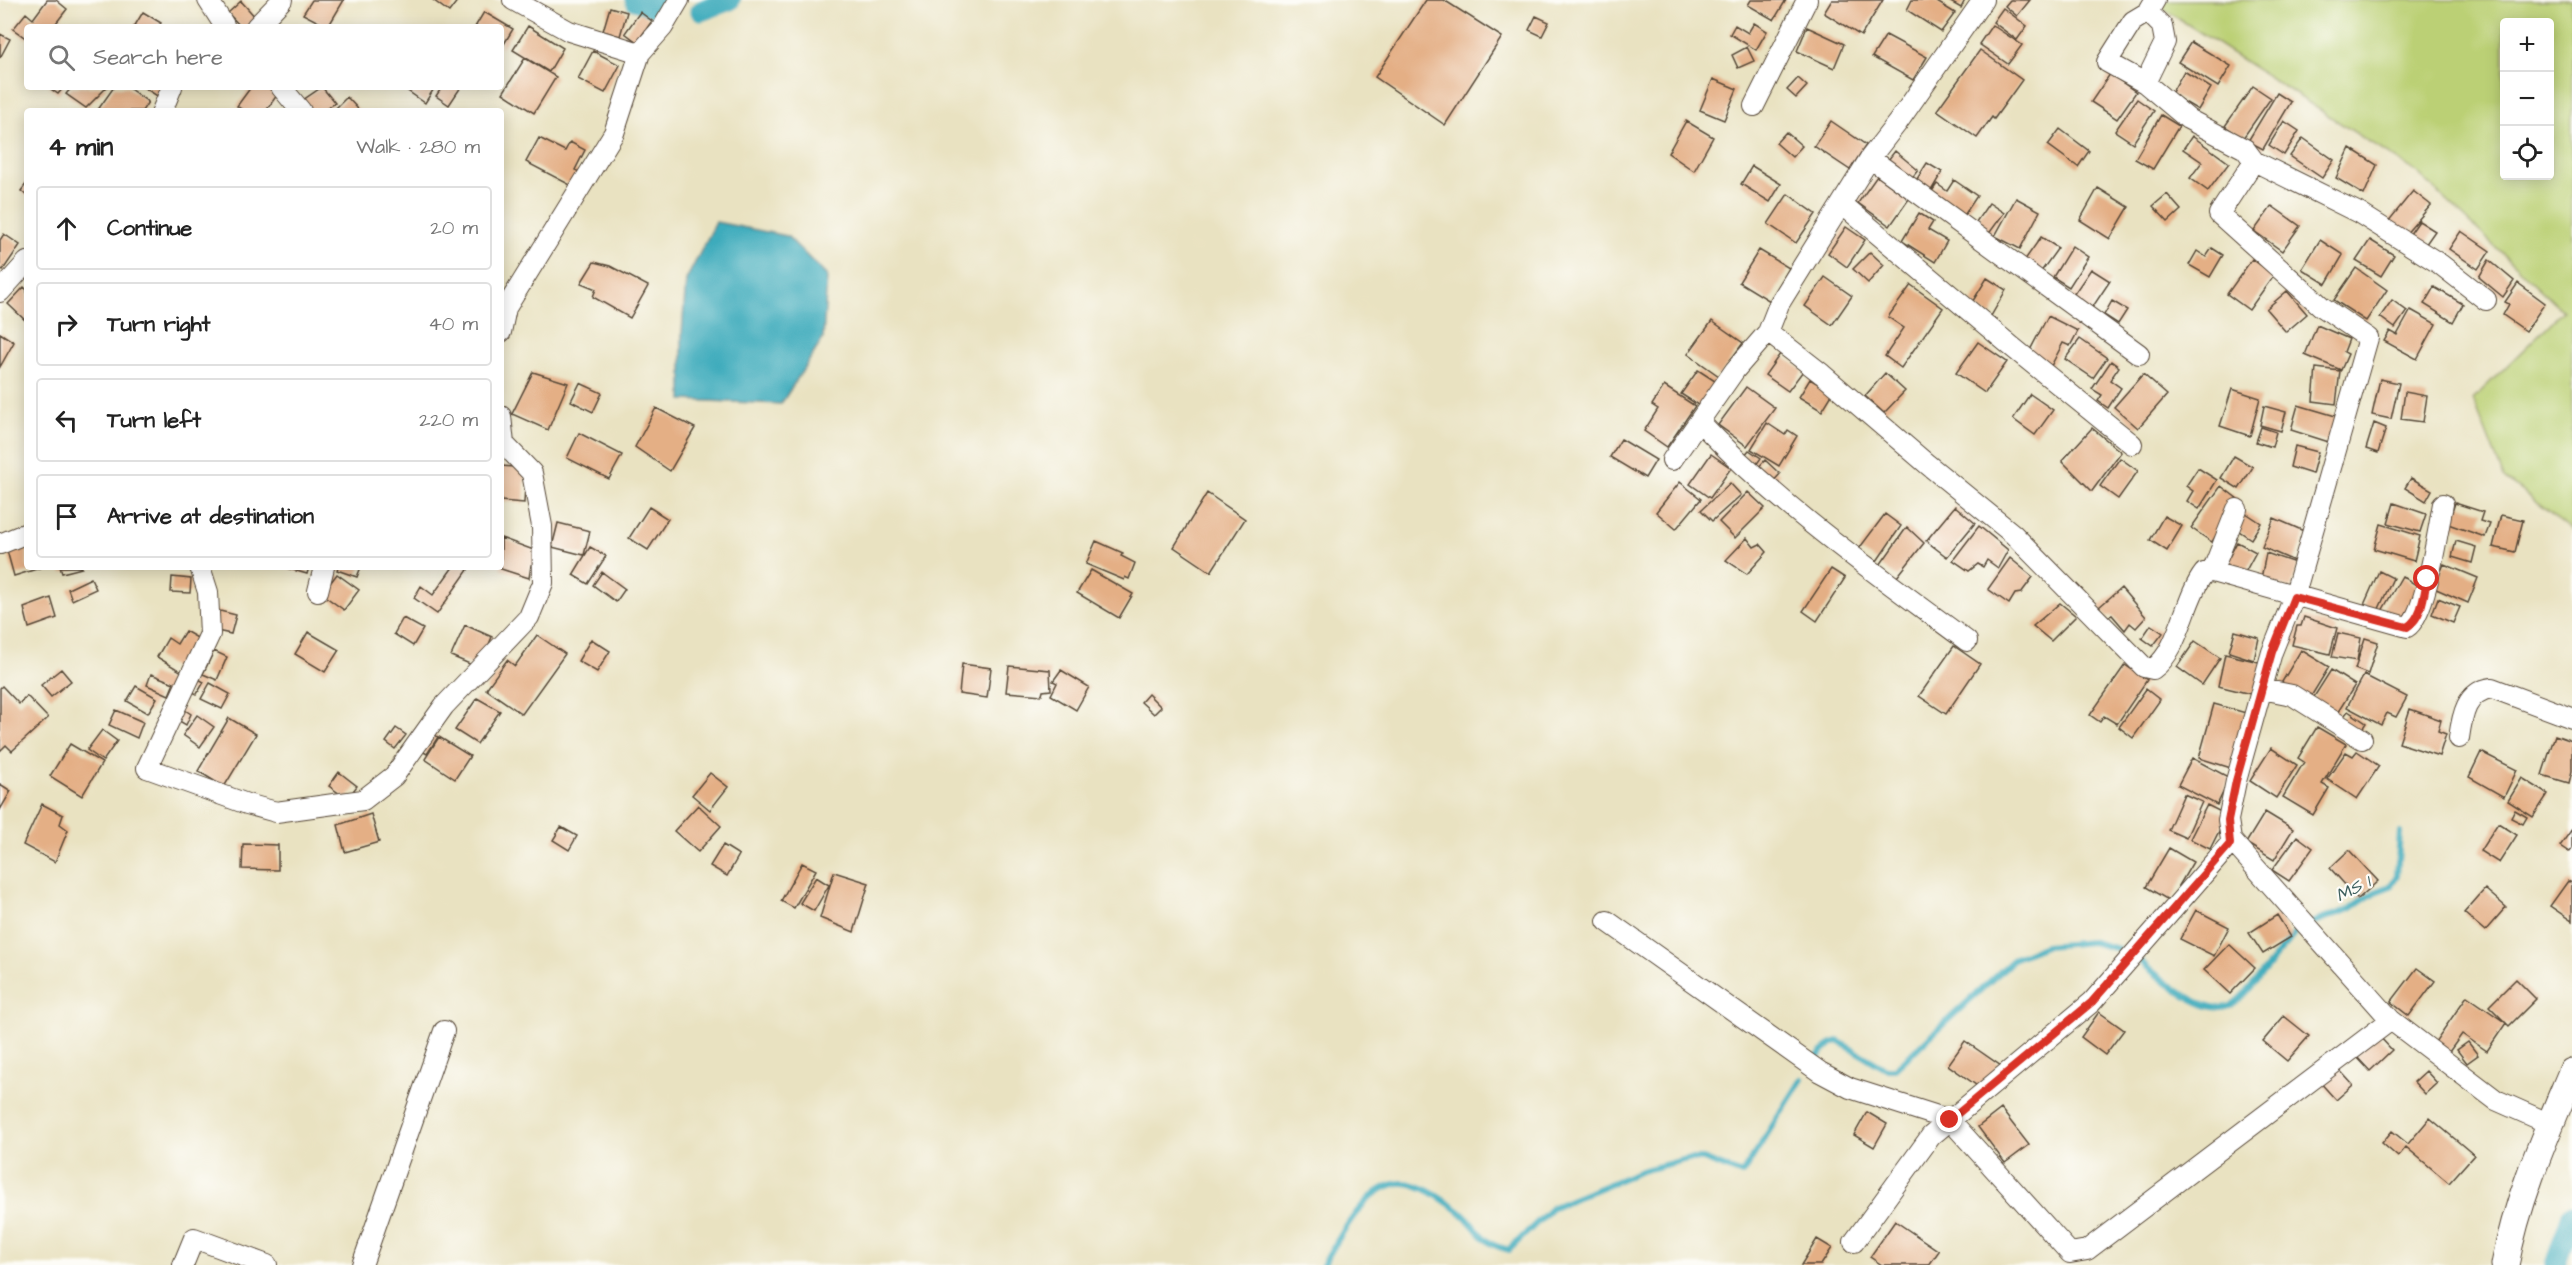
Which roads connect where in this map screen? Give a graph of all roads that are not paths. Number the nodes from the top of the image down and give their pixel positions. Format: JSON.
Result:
{"nodes":[{"id":1,"x":208,"y":0,"type":"edge"},
{"id":2,"x":282,"y":0,"type":"edge"},
{"id":3,"x":513,"y":0,"type":"edge"},
{"id":4,"x":679,"y":0,"type":"edge"},
{"id":5,"x":1808,"y":0,"type":"edge"},
{"id":6,"x":1983,"y":0,"type":"edge"},
{"id":7,"x":2152,"y":6,"type":"edge"},
{"id":8,"x":224,"y":24,"type":"edge"},
{"id":9,"x":259,"y":24,"type":"edge"},
{"id":10,"x":640,"y":53,"type":"junction"},
{"id":11,"x":2145,"y":83,"type":"junction"},
{"id":12,"x":171,"y":90,"type":"edge"},
{"id":13,"x":284,"y":90,"type":"edge"},
{"id":14,"x":1754,"y":106,"type":"dead end"},
{"id":15,"x":163,"y":108,"type":"edge"},
{"id":16,"x":298,"y":108,"type":"edge"},
{"id":17,"x":1870,"y":158,"type":"junction"},
{"id":18,"x":2254,"y":161,"type":"junction"},
{"id":19,"x":1842,"y":204,"type":"junction"},
{"id":20,"x":24,"y":265,"type":"edge"},
{"id":21,"x":0,"y":292,"type":"edge"},
{"id":22,"x":2487,"y":300,"type":"dead end"},
{"id":23,"x":504,"y":307,"type":"edge"},
{"id":24,"x":1768,"y":332,"type":"junction"},
{"id":25,"x":2139,"y":354,"type":"dead end"},
{"id":26,"x":1699,"y":421,"type":"junction"},
{"id":27,"x":504,"y":444,"type":"edge"},
{"id":28,"x":2132,"y":444,"type":"dead end"},
{"id":29,"x":1672,"y":460,"type":"dead end"},
{"id":30,"x":2443,"y":504,"type":"dead end"},
{"id":31,"x":2237,"y":508,"type":"dead end"},
{"id":32,"x":24,"y":534,"type":"edge"},
{"id":33,"x":0,"y":544,"type":"edge"},
{"id":34,"x":201,"y":570,"type":"edge"},
{"id":35,"x":323,"y":570,"type":"edge"},
{"id":36,"x":2212,"y":572,"type":"junction"},
{"id":37,"x":318,"y":591,"type":"dead end"},
{"id":38,"x":2294,"y":597,"type":"junction"},
{"id":39,"x":1967,"y":641,"type":"dead end"},
{"id":40,"x":2262,"y":689,"type":"junction"},
{"id":41,"x":2572,"y":718,"type":"edge"},
{"id":42,"x":2459,"y":738,"type":"dead end"},
{"id":43,"x":2362,"y":739,"type":"dead end"},
{"id":44,"x":2231,"y":840,"type":"junction"},
{"id":45,"x":1607,"y":921,"type":"dead end"},
{"id":46,"x":2391,"y":1020,"type":"junction"},
{"id":47,"x":444,"y":1031,"type":"dead end"},
{"id":48,"x":2572,"y":1072,"type":"edge"},
{"id":49,"x":1950,"y":1120,"type":"junction"},
{"id":50,"x":2550,"y":1124,"type":"junction"},
{"id":51,"x":1854,"y":1242,"type":"dead end"},
{"id":52,"x":183,"y":1265,"type":"edge"},
{"id":53,"x":267,"y":1265,"type":"edge"},
{"id":54,"x":362,"y":1265,"type":"edge"},
{"id":55,"x":2505,"y":1265,"type":"edge"}],
"edges":[{"from":1,"to":8,"type":"street"},
{"from":2,"to":9,"type":"street"},
{"from":3,"to":10,"type":"street"},
{"from":4,"to":10,"type":"street"},
{"from":5,"to":14,"type":"street"},
{"from":6,"to":17,"type":"street"},
{"from":7,"to":11,"type":"street"},
{"from":7,"to":11,"type":"street"},
{"from":10,"to":23,"type":"street"},
{"from":11,"to":18,"type":"street"},
{"from":12,"to":15,"type":"street"},
{"from":13,"to":16,"type":"street"},
{"from":17,"to":19,"type":"street"},
{"from":17,"to":25,"type":"street"},
{"from":18,"to":22,"type":"street"},
{"from":18,"to":38,"type":"street"},
{"from":19,"to":24,"type":"street"},
{"from":19,"to":28,"type":"street"},
{"from":20,"to":21,"type":"street"},
{"from":24,"to":26,"type":"street"},
{"from":24,"to":36,"type":"street"},
{"from":26,"to":29,"type":"street"},
{"from":26,"to":39,"type":"street"},
{"from":27,"to":34,"type":"street"},
{"from":30,"to":38,"type":"street"},
{"from":31,"to":36,"type":"street"},
{"from":32,"to":33,"type":"street"},
{"from":35,"to":37,"type":"street"},
{"from":36,"to":38,"type":"street"},
{"from":38,"to":40,"type":"street"},
{"from":40,"to":43,"type":"street"},
{"from":40,"to":44,"type":"street"},
{"from":41,"to":42,"type":"street"},
{"from":44,"to":46,"type":"street"},
{"from":44,"to":49,"type":"street"},
{"from":45,"to":49,"type":"street"},
{"from":46,"to":49,"type":"street"},
{"from":46,"to":50,"type":"street"},
{"from":47,"to":54,"type":"street"},
{"from":48,"to":50,"type":"street"},
{"from":49,"to":51,"type":"street"},
{"from":50,"to":55,"type":"street"},
{"from":52,"to":53,"type":"street"}]}
